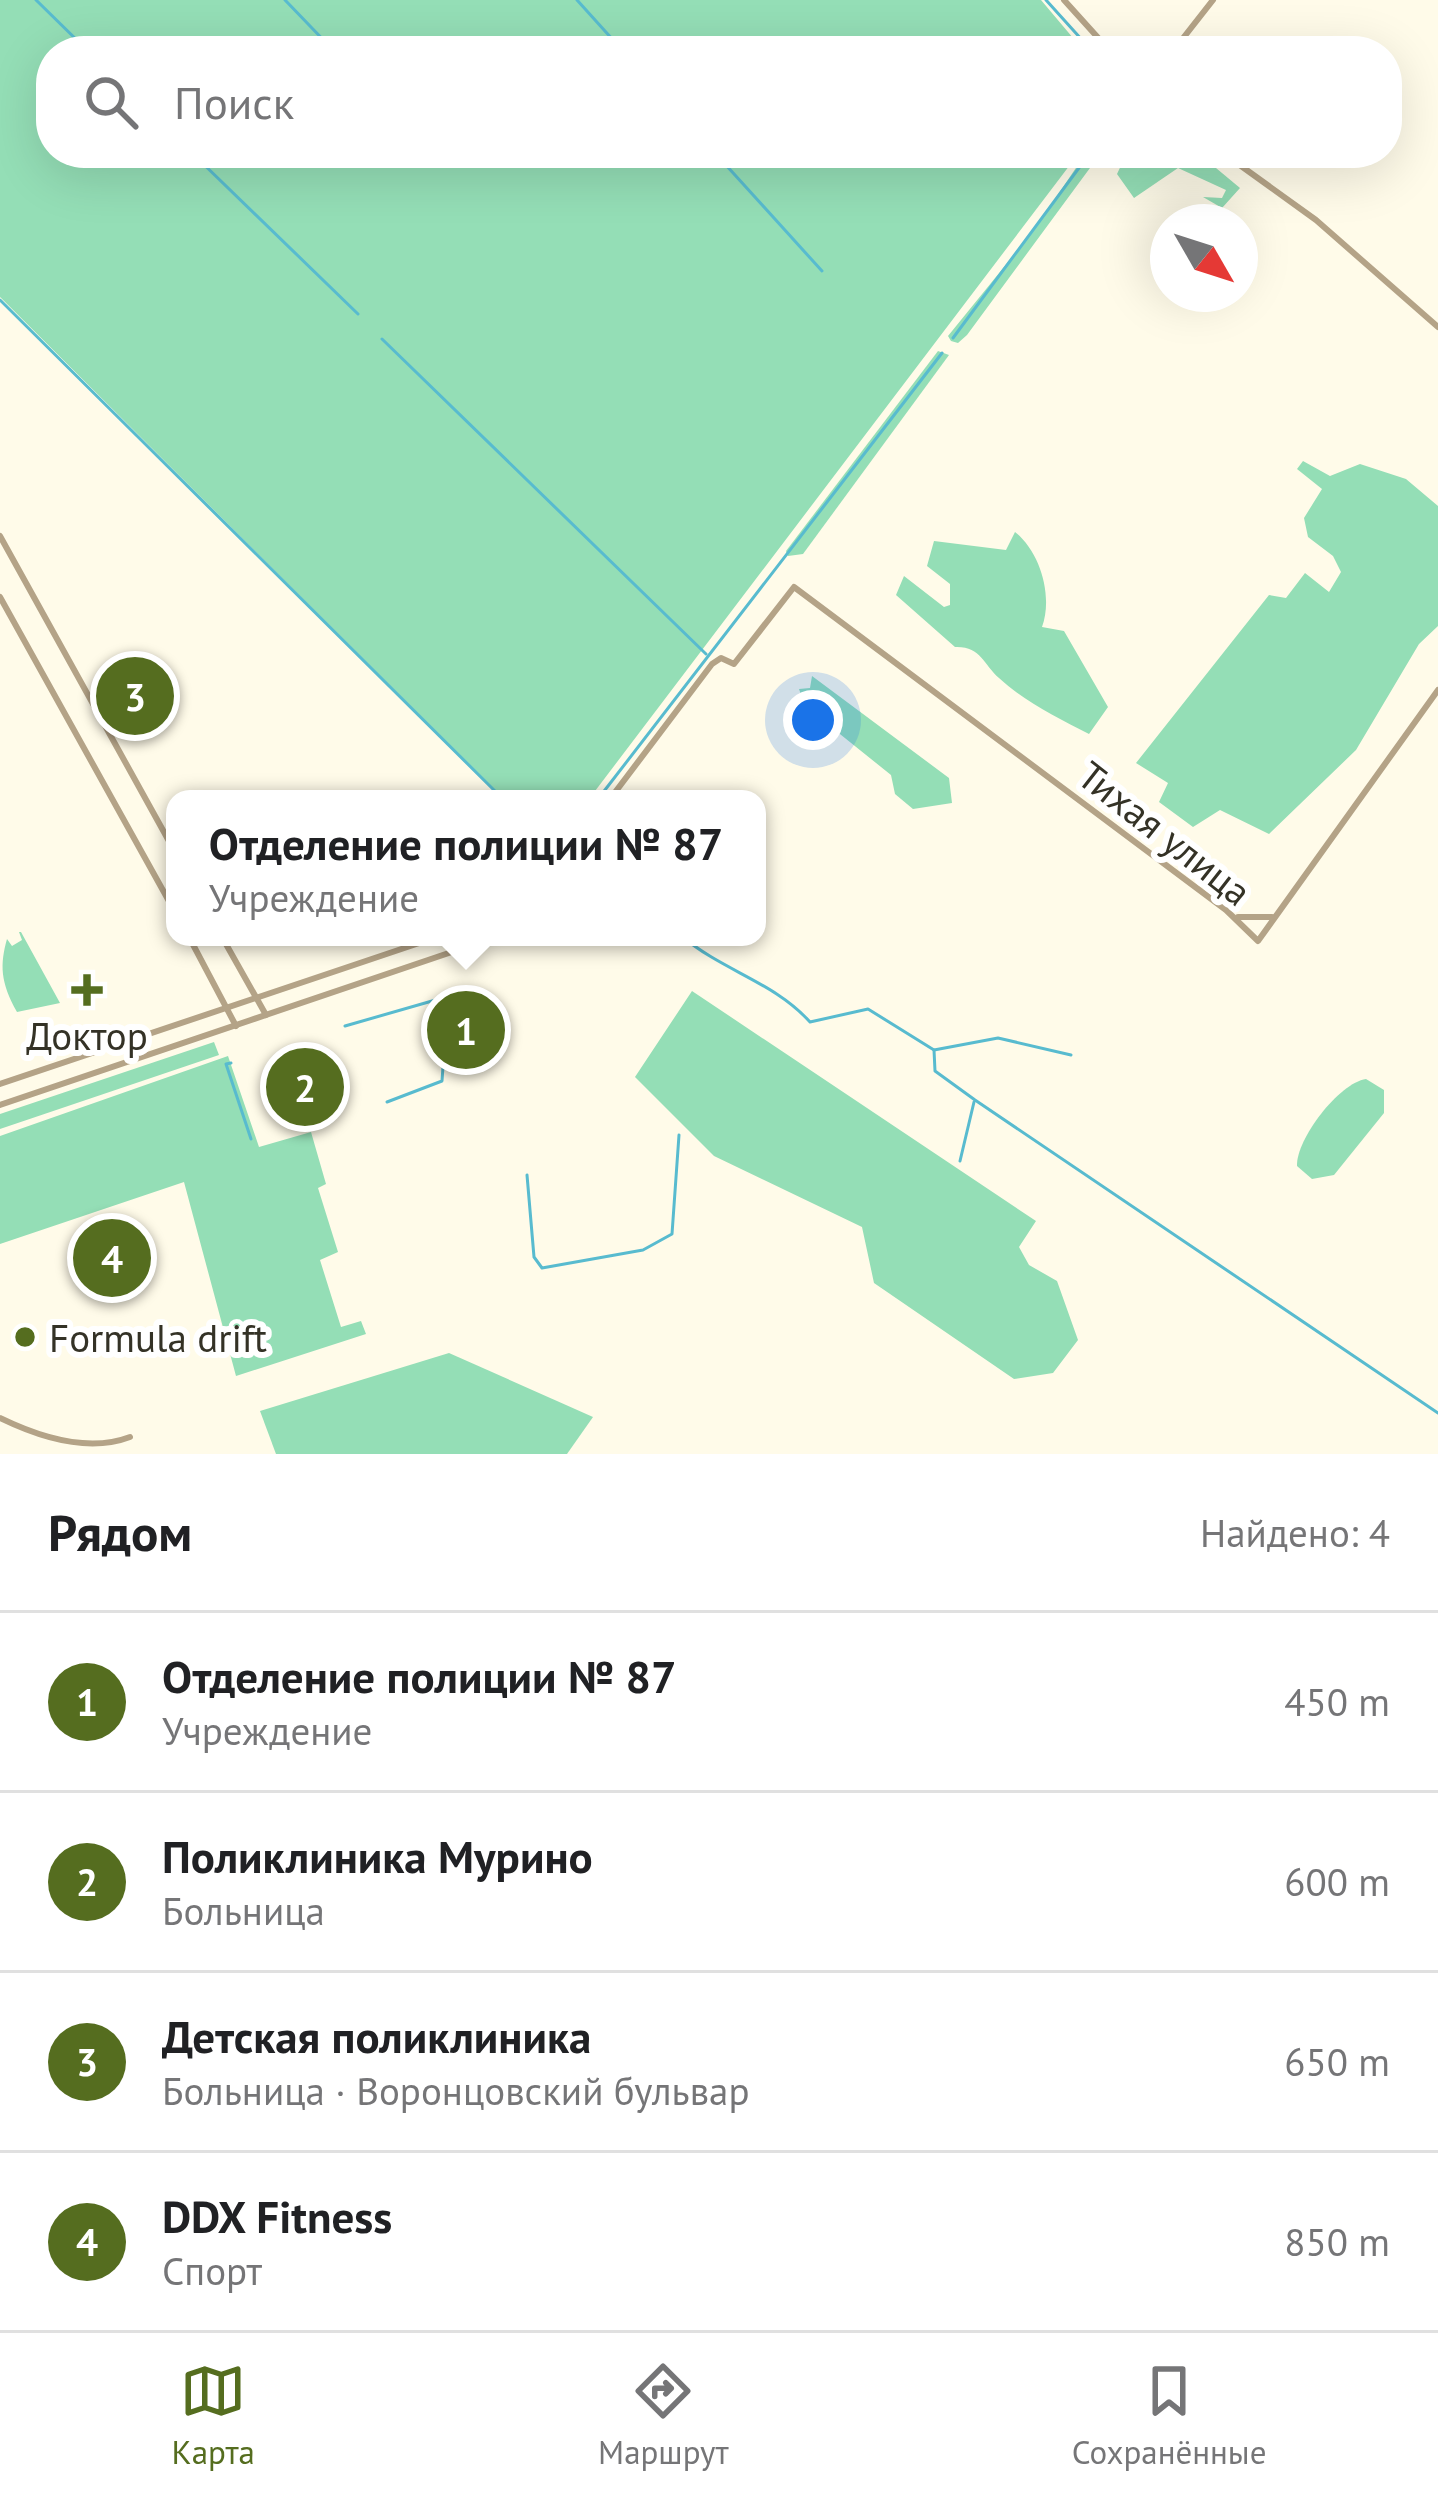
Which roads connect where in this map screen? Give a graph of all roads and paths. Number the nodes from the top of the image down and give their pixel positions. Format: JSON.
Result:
{"nodes":[{"id":1,"x":1064,"y":0,"type":"edge"},
{"id":2,"x":1213,"y":0,"type":"edge"},
{"id":3,"x":1096,"y":36,"type":"edge"},
{"id":4,"x":1185,"y":36,"type":"edge"},
{"id":5,"x":1244,"y":168,"type":"edge"},
{"id":6,"x":1438,"y":327,"type":"edge"},
{"id":7,"x":0,"y":536,"type":"edge"},
{"id":8,"x":10,"y":555,"type":"junction"},
{"id":9,"x":0,"y":561,"type":"edge"},
{"id":10,"x":0,"y":597,"type":"edge"},
{"id":11,"x":1438,"y":691,"type":"edge"},
{"id":12,"x":617,"y":790,"type":"edge"},
{"id":13,"x":166,"y":836,"type":"edge"},
{"id":14,"x":166,"y":896,"type":"edge"},
{"id":15,"x":1234,"y":916,"type":"junction"},
{"id":16,"x":1276,"y":916,"type":"junction"},
{"id":17,"x":194,"y":946,"type":"edge"},
{"id":18,"x":227,"y":946,"type":"edge"},
{"id":19,"x":411,"y":946,"type":"edge"},
{"id":20,"x":470,"y":946,"type":"edge"},
{"id":21,"x":257,"y":999,"type":"junction"},
{"id":22,"x":228,"y":1009,"type":"junction"},
{"id":23,"x":266,"y":1016,"type":"junction"},
{"id":24,"x":236,"y":1025,"type":"junction"},
{"id":25,"x":0,"y":1084,"type":"edge"},
{"id":26,"x":0,"y":1105,"type":"edge"},
{"id":27,"x":0,"y":1418,"type":"edge"},
{"id":28,"x":130,"y":1437,"type":"dead end"}],
"edges":[{"from":1,"to":3,"type":"street"},
{"from":2,"to":4,"type":"street"},
{"from":5,"to":6,"type":"street"},
{"from":7,"to":8,"type":"street"},
{"from":8,"to":9,"type":"street"},
{"from":8,"to":13,"type":"street"},
{"from":10,"to":14,"type":"street"},
{"from":11,"to":16,"type":"street","name":"Тихая улица"},
{"from":12,"to":15,"type":"street","name":"Тихая улица"},
{"from":15,"to":16,"type":"street"},
{"from":15,"to":16,"type":"street","name":"Тихая улица"},
{"from":17,"to":22,"type":"street"},
{"from":18,"to":21,"type":"street"},
{"from":19,"to":21,"type":"street"},
{"from":20,"to":23,"type":"street"},
{"from":21,"to":22,"type":"street"},
{"from":21,"to":23,"type":"street"},
{"from":22,"to":24,"type":"street"},
{"from":22,"to":25,"type":"street"},
{"from":23,"to":24,"type":"street"},
{"from":24,"to":26,"type":"street"},
{"from":27,"to":28,"type":"street"}]}
